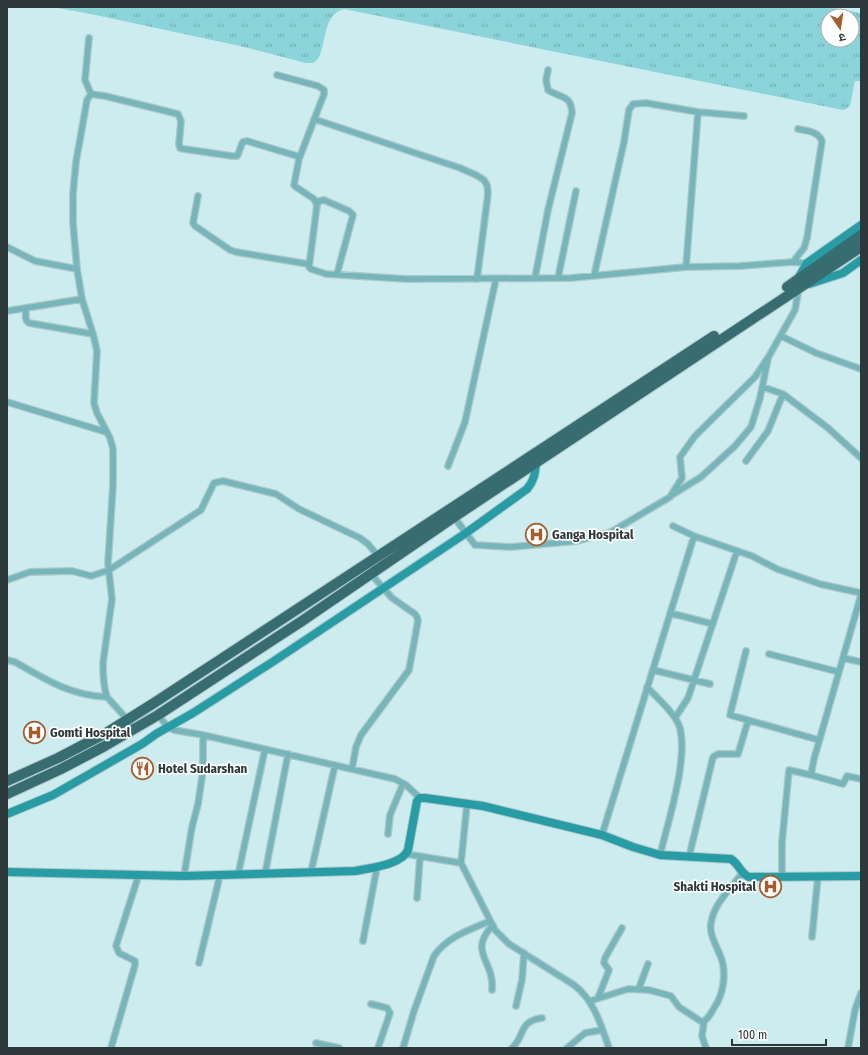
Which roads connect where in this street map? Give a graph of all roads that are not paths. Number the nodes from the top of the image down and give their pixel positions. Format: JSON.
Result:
{"nodes":[{"id":1,"x":89,"y":38,"type":"dead end"},
{"id":2,"x":548,"y":70,"type":"dead end"},
{"id":3,"x":277,"y":75,"type":"dead end"},
{"id":4,"x":91,"y":94,"type":"junction"},
{"id":5,"x":698,"y":112,"type":"junction"},
{"id":6,"x":744,"y":116,"type":"dead end"},
{"id":7,"x":314,"y":119,"type":"junction"},
{"id":8,"x":798,"y":129,"type":"dead end"},
{"id":9,"x":299,"y":159,"type":"junction"},
{"id":10,"x":576,"y":191,"type":"dead end"},
{"id":11,"x":198,"y":196,"type":"dead end"},
{"id":12,"x":316,"y":202,"type":"junction"},
{"id":13,"x":861,"y":225,"type":"edge"},
{"id":14,"x":861,"y":236,"type":"edge"},
{"id":15,"x":861,"y":246,"type":"edge"},
{"id":16,"x":7,"y":247,"type":"edge"},
{"id":17,"x":861,"y":260,"type":"edge"},
{"id":18,"x":794,"y":262,"type":"junction"},
{"id":19,"x":308,"y":264,"type":"junction"},
{"id":20,"x":807,"y":264,"type":"junction"},
{"id":21,"x":686,"y":267,"type":"junction"},
{"id":22,"x":77,"y":269,"type":"junction"},
{"id":23,"x":337,"y":274,"type":"junction"},
{"id":24,"x":594,"y":276,"type":"junction"},
{"id":25,"x":535,"y":278,"type":"junction"},
{"id":26,"x":558,"y":278,"type":"junction"},
{"id":27,"x":477,"y":279,"type":"junction"},
{"id":28,"x":496,"y":279,"type":"junction"},
{"id":29,"x":798,"y":285,"type":"junction"},
{"id":30,"x":82,"y":299,"type":"junction"},
{"id":31,"x":26,"y":309,"type":"junction"},
{"id":32,"x":7,"y":311,"type":"edge"},
{"id":33,"x":93,"y":334,"type":"junction"},
{"id":34,"x":781,"y":336,"type":"junction"},
{"id":35,"x":769,"y":356,"type":"junction"},
{"id":36,"x":861,"y":369,"type":"edge"},
{"id":37,"x":763,"y":387,"type":"junction"},
{"id":38,"x":783,"y":394,"type":"junction"},
{"id":39,"x":7,"y":402,"type":"edge"},
{"id":40,"x":106,"y":432,"type":"junction"},
{"id":41,"x":861,"y":458,"type":"edge"},
{"id":42,"x":746,"y":461,"type":"dead end"},
{"id":43,"x":536,"y":463,"type":"junction"},
{"id":44,"x":448,"y":466,"type":"dead end"},
{"id":45,"x":670,"y":497,"type":"junction"},
{"id":46,"x":454,"y":517,"type":"junction"},
{"id":47,"x":673,"y":526,"type":"dead end"},
{"id":48,"x":466,"y":532,"type":"junction"},
{"id":49,"x":694,"y":536,"type":"junction"},
{"id":50,"x":737,"y":551,"type":"junction"},
{"id":51,"x":378,"y":556,"type":"junction"},
{"id":52,"x":109,"y":570,"type":"junction"},
{"id":53,"x":371,"y":574,"type":"junction"},
{"id":54,"x":7,"y":580,"type":"edge"},
{"id":55,"x":383,"y":588,"type":"junction"},
{"id":56,"x":861,"y":594,"type":"edge"},
{"id":57,"x":670,"y":613,"type":"junction"},
{"id":58,"x":713,"y":624,"type":"junction"},
{"id":59,"x":746,"y":651,"type":"dead end"},
{"id":60,"x":769,"y":654,"type":"dead end"},
{"id":61,"x":843,"y":658,"type":"junction"},
{"id":62,"x":7,"y":660,"type":"edge"},
{"id":63,"x":861,"y":662,"type":"edge"},
{"id":64,"x":653,"y":670,"type":"junction"},
{"id":65,"x":839,"y":672,"type":"junction"},
{"id":66,"x":694,"y":680,"type":"junction"},
{"id":67,"x":710,"y":684,"type":"dead end"},
{"id":68,"x":647,"y":688,"type":"junction"},
{"id":69,"x":107,"y":697,"type":"junction"},
{"id":70,"x":158,"y":715,"type":"junction"},
{"id":71,"x":675,"y":718,"type":"junction"},
{"id":72,"x":127,"y":720,"type":"junction"},
{"id":73,"x":748,"y":721,"type":"junction"},
{"id":74,"x":168,"y":727,"type":"junction"},
{"id":75,"x":135,"y":728,"type":"junction"},
{"id":76,"x":203,"y":735,"type":"junction"},
{"id":77,"x":819,"y":740,"type":"junction"},
{"id":78,"x":265,"y":749,"type":"junction"},
{"id":79,"x":288,"y":754,"type":"junction"},
{"id":80,"x":335,"y":765,"type":"junction"},
{"id":81,"x":352,"y":769,"type":"junction"},
{"id":82,"x":811,"y":775,"type":"junction"},
{"id":83,"x":861,"y":779,"type":"edge"},
{"id":84,"x":7,"y":782,"type":"edge"},
{"id":85,"x":403,"y":784,"type":"junction"},
{"id":86,"x":7,"y":794,"type":"edge"},
{"id":87,"x":420,"y":798,"type":"junction"},
{"id":88,"x":467,"y":804,"type":"junction"},
{"id":89,"x":7,"y":814,"type":"edge"},
{"id":90,"x":388,"y":834,"type":"dead end"},
{"id":91,"x":602,"y":835,"type":"junction"},
{"id":92,"x":406,"y":854,"type":"junction"},
{"id":93,"x":660,"y":855,"type":"junction"},
{"id":94,"x":420,"y":857,"type":"junction"},
{"id":95,"x":689,"y":857,"type":"junction"},
{"id":96,"x":461,"y":863,"type":"junction"},
{"id":97,"x":377,"y":867,"type":"junction"},
{"id":98,"x":7,"y":872,"type":"edge"},
{"id":99,"x":311,"y":872,"type":"junction"},
{"id":100,"x":742,"y":873,"type":"junction"},
{"id":101,"x":139,"y":874,"type":"junction"},
{"id":102,"x":238,"y":874,"type":"junction"},
{"id":103,"x":265,"y":874,"type":"junction"},
{"id":104,"x":220,"y":875,"type":"junction"},
{"id":105,"x":184,"y":876,"type":"junction"},
{"id":106,"x":818,"y":876,"type":"junction"},
{"id":107,"x":861,"y":876,"type":"edge"},
{"id":108,"x":782,"y":877,"type":"junction"},
{"id":109,"x":417,"y":898,"type":"dead end"},
{"id":110,"x":491,"y":923,"type":"junction"},
{"id":111,"x":622,"y":928,"type":"dead end"},
{"id":112,"x":812,"y":937,"type":"dead end"},
{"id":113,"x":363,"y":941,"type":"dead end"},
{"id":114,"x":524,"y":953,"type":"junction"},
{"id":115,"x":199,"y":963,"type":"dead end"},
{"id":116,"x":648,"y":964,"type":"dead end"},
{"id":117,"x":639,"y":988,"type":"junction"},
{"id":118,"x":492,"y":990,"type":"dead end"},
{"id":119,"x":861,"y":993,"type":"edge"},
{"id":120,"x":598,"y":998,"type":"junction"},
{"id":121,"x":590,"y":1001,"type":"junction"},
{"id":122,"x":371,"y":1004,"type":"dead end"},
{"id":123,"x":516,"y":1006,"type":"dead end"},
{"id":124,"x":542,"y":1018,"type":"dead end"},
{"id":125,"x":704,"y":1022,"type":"junction"},
{"id":126,"x":602,"y":1030,"type":"junction"},
{"id":127,"x":316,"y":1043,"type":"dead end"},
{"id":128,"x":111,"y":1048,"type":"edge"},
{"id":129,"x":339,"y":1048,"type":"edge"},
{"id":130,"x":378,"y":1048,"type":"edge"},
{"id":131,"x":403,"y":1048,"type":"edge"},
{"id":132,"x":512,"y":1048,"type":"edge"},
{"id":133,"x":567,"y":1048,"type":"edge"},
{"id":134,"x":609,"y":1048,"type":"edge"},
{"id":135,"x":706,"y":1048,"type":"edge"},
{"id":136,"x":848,"y":1048,"type":"edge"}],
"edges":[{"from":1,"to":4,"type":"street"},
{"from":2,"to":25,"type":"street"},
{"from":3,"to":7,"type":"street"},
{"from":4,"to":9,"type":"street"},
{"from":4,"to":22,"type":"street"},
{"from":5,"to":6,"type":"street"},
{"from":5,"to":21,"type":"street"},
{"from":5,"to":24,"type":"street"},
{"from":7,"to":9,"type":"street"},
{"from":7,"to":27,"type":"street"},
{"from":8,"to":18,"type":"street"},
{"from":9,"to":12,"type":"street"},
{"from":10,"to":26,"type":"street"},
{"from":11,"to":19,"type":"street"},
{"from":12,"to":19,"type":"street"},
{"from":12,"to":23,"type":"street"},
{"from":13,"to":20,"type":"street"},
{"from":14,"to":29,"type":"highway"},
{"from":15,"to":29,"type":"highway"},
{"from":16,"to":22,"type":"street"},
{"from":17,"to":29,"type":"street"},
{"from":18,"to":20,"type":"street"},
{"from":18,"to":21,"type":"street"},
{"from":19,"to":23,"type":"street"},
{"from":20,"to":29,"type":"street"},
{"from":21,"to":24,"type":"street"},
{"from":22,"to":30,"type":"street"},
{"from":23,"to":27,"type":"street"},
{"from":24,"to":26,"type":"street"},
{"from":25,"to":26,"type":"street"},
{"from":25,"to":28,"type":"street"},
{"from":27,"to":28,"type":"street"},
{"from":28,"to":44,"type":"street"},
{"from":29,"to":34,"type":"street"},
{"from":29,"to":43,"type":"highway"},
{"from":29,"to":51,"type":"highway"},
{"from":30,"to":31,"type":"street"},
{"from":30,"to":33,"type":"street"},
{"from":31,"to":32,"type":"street"},
{"from":31,"to":33,"type":"street"},
{"from":33,"to":40,"type":"street"},
{"from":34,"to":35,"type":"street"},
{"from":34,"to":36,"type":"street"},
{"from":35,"to":37,"type":"street"},
{"from":35,"to":45,"type":"street"},
{"from":37,"to":38,"type":"street"},
{"from":37,"to":45,"type":"street"},
{"from":38,"to":41,"type":"street"},
{"from":38,"to":42,"type":"street"},
{"from":39,"to":40,"type":"street"},
{"from":40,"to":52,"type":"street"},
{"from":43,"to":46,"type":"highway"},
{"from":43,"to":48,"type":"street"},
{"from":45,"to":48,"type":"street"},
{"from":46,"to":48,"type":"street"},
{"from":46,"to":53,"type":"highway"},
{"from":47,"to":49,"type":"street"},
{"from":48,"to":55,"type":"street"},
{"from":49,"to":50,"type":"street"},
{"from":49,"to":57,"type":"street"},
{"from":50,"to":56,"type":"street"},
{"from":50,"to":58,"type":"street"},
{"from":51,"to":52,"type":"street"},
{"from":51,"to":72,"type":"highway"},
{"from":52,"to":54,"type":"street"},
{"from":52,"to":69,"type":"street"},
{"from":53,"to":55,"type":"street"},
{"from":53,"to":70,"type":"highway"},
{"from":55,"to":74,"type":"street"},
{"from":55,"to":81,"type":"street"},
{"from":56,"to":61,"type":"street"},
{"from":57,"to":58,"type":"street"},
{"from":57,"to":64,"type":"street"},
{"from":58,"to":66,"type":"street"},
{"from":59,"to":73,"type":"street"},
{"from":60,"to":65,"type":"street"},
{"from":61,"to":63,"type":"street"},
{"from":61,"to":65,"type":"street"},
{"from":62,"to":69,"type":"street"},
{"from":64,"to":66,"type":"street"},
{"from":64,"to":68,"type":"street"},
{"from":65,"to":77,"type":"street"},
{"from":66,"to":67,"type":"street"},
{"from":66,"to":71,"type":"street"},
{"from":68,"to":71,"type":"street"},
{"from":68,"to":91,"type":"street"},
{"from":69,"to":72,"type":"street"},
{"from":70,"to":74,"type":"street"},
{"from":70,"to":75,"type":"highway"},
{"from":71,"to":93,"type":"street"},
{"from":72,"to":75,"type":"street"},
{"from":72,"to":84,"type":"highway"},
{"from":73,"to":77,"type":"street"},
{"from":73,"to":95,"type":"street"},
{"from":74,"to":76,"type":"street"},
{"from":74,"to":89,"type":"street"},
{"from":75,"to":86,"type":"highway"},
{"from":76,"to":78,"type":"street"},
{"from":76,"to":105,"type":"street"},
{"from":77,"to":82,"type":"street"},
{"from":78,"to":79,"type":"street"},
{"from":78,"to":102,"type":"street"},
{"from":79,"to":80,"type":"street"},
{"from":79,"to":103,"type":"street"},
{"from":80,"to":81,"type":"street"},
{"from":80,"to":99,"type":"street"},
{"from":81,"to":85,"type":"street"},
{"from":82,"to":83,"type":"street"},
{"from":82,"to":108,"type":"street"},
{"from":85,"to":87,"type":"street"},
{"from":85,"to":90,"type":"street"},
{"from":87,"to":88,"type":"street"},
{"from":87,"to":92,"type":"street"},
{"from":88,"to":91,"type":"street"},
{"from":88,"to":96,"type":"street"},
{"from":91,"to":93,"type":"street"},
{"from":92,"to":94,"type":"street"},
{"from":92,"to":97,"type":"street"},
{"from":93,"to":95,"type":"street"},
{"from":94,"to":96,"type":"street"},
{"from":94,"to":109,"type":"street"},
{"from":95,"to":100,"type":"street"},
{"from":96,"to":110,"type":"street"},
{"from":97,"to":99,"type":"street"},
{"from":97,"to":113,"type":"street"},
{"from":98,"to":101,"type":"street"},
{"from":99,"to":103,"type":"street"},
{"from":100,"to":108,"type":"street"},
{"from":100,"to":125,"type":"street"},
{"from":101,"to":105,"type":"street"},
{"from":101,"to":128,"type":"street"},
{"from":102,"to":103,"type":"street"},
{"from":102,"to":104,"type":"street"},
{"from":104,"to":105,"type":"street"},
{"from":104,"to":115,"type":"street"},
{"from":106,"to":107,"type":"street"},
{"from":106,"to":108,"type":"street"},
{"from":106,"to":112,"type":"street"},
{"from":110,"to":114,"type":"street"},
{"from":110,"to":118,"type":"street"},
{"from":110,"to":131,"type":"street"},
{"from":111,"to":120,"type":"street"},
{"from":114,"to":121,"type":"street"},
{"from":114,"to":123,"type":"street"},
{"from":116,"to":117,"type":"street"},
{"from":117,"to":120,"type":"street"},
{"from":117,"to":125,"type":"street"},
{"from":119,"to":136,"type":"street"},
{"from":120,"to":121,"type":"street"},
{"from":121,"to":126,"type":"street"},
{"from":122,"to":130,"type":"street"},
{"from":124,"to":132,"type":"street"},
{"from":125,"to":135,"type":"street"},
{"from":126,"to":133,"type":"street"},
{"from":126,"to":134,"type":"street"},
{"from":127,"to":129,"type":"street"}]}
